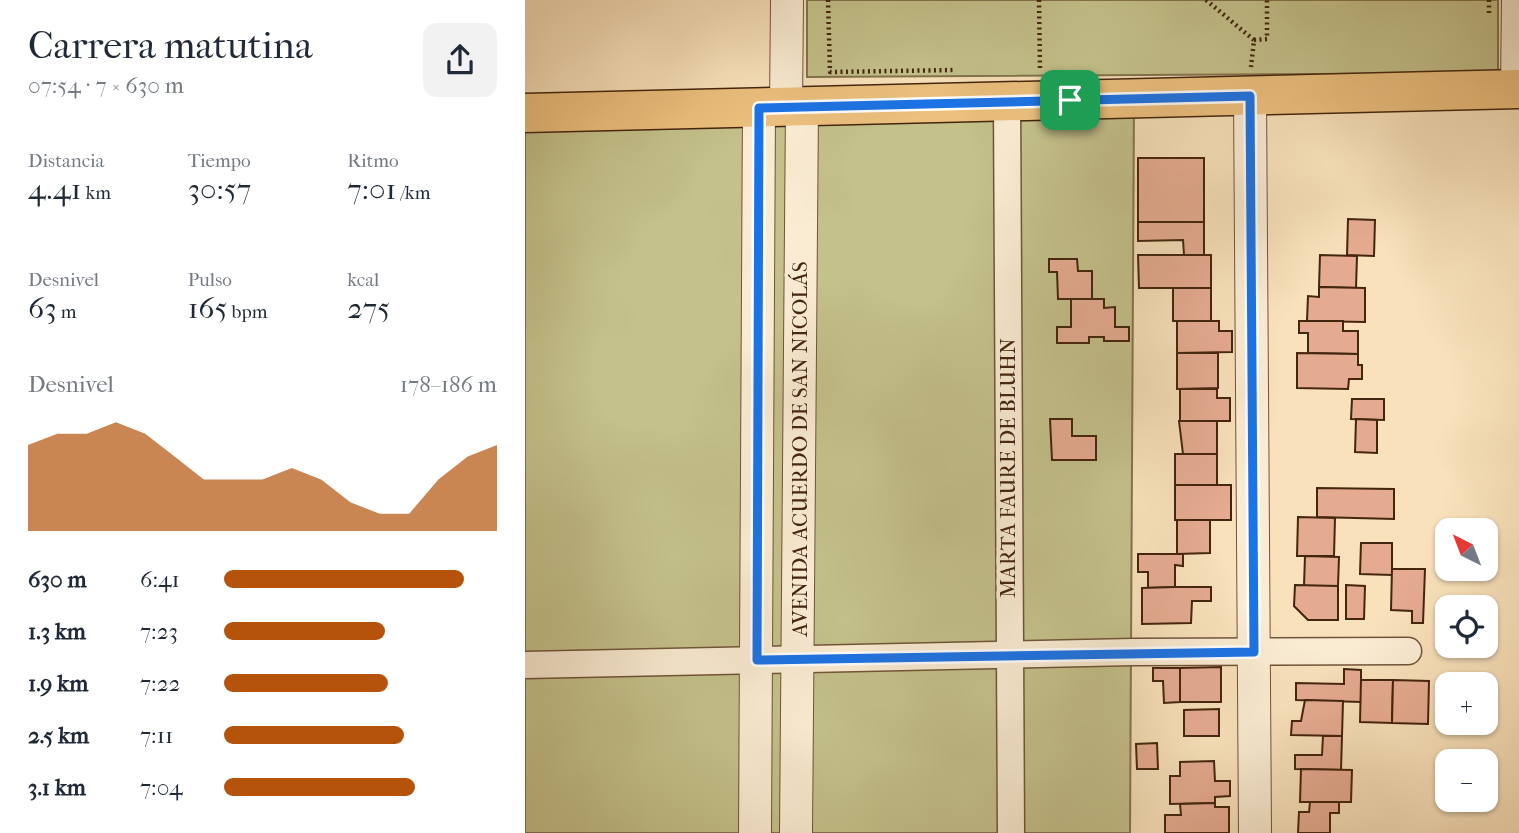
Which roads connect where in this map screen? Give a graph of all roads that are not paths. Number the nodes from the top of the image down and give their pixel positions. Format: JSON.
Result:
{"nodes":[{"id":1,"x":787,"y":0,"type":"edge"},
{"id":2,"x":1518,"y":0,"type":"edge"},
{"id":3,"x":1251,"y":74,"type":"junction"},
{"id":4,"x":1518,"y":89,"type":"edge"},
{"id":5,"x":1007,"y":102,"type":"junction"},
{"id":6,"x":782,"y":108,"type":"junction"},
{"id":7,"x":525,"y":113,"type":"edge"},
{"id":8,"x":1254,"y":652,"type":"junction"},
{"id":9,"x":1408,"y":652,"type":"dead end"},
{"id":10,"x":1008,"y":654,"type":"junction"},
{"id":11,"x":799,"y":659,"type":"junction"},
{"id":12,"x":757,"y":660,"type":"junction"},
{"id":13,"x":525,"y":665,"type":"edge"},
{"id":14,"x":755,"y":833,"type":"edge"},
{"id":15,"x":796,"y":833,"type":"edge"},
{"id":16,"x":1011,"y":833,"type":"edge"},
{"id":17,"x":1255,"y":833,"type":"edge"}],
"edges":[{"from":1,"to":6,"type":"street","name":"AVENIDA ACUERDO DE SAN NICOLÁS"},
{"from":2,"to":4,"type":"street"},
{"from":3,"to":4,"type":"main road"},
{"from":3,"to":5,"type":"main road"},
{"from":3,"to":8,"type":"street"},
{"from":5,"to":6,"type":"main road"},
{"from":5,"to":10,"type":"street","name":"MARTA FAURE DE BLUHN"},
{"from":6,"to":7,"type":"main road"},
{"from":6,"to":11,"type":"street","name":"AVENIDA ACUERDO DE SAN NICOLÁS"},
{"from":6,"to":12,"type":"street","name":"AVENIDA ACUERDO DE SAN NICOLÁS"},
{"from":8,"to":9,"type":"street"},
{"from":8,"to":10,"type":"street"},
{"from":8,"to":17,"type":"street"},
{"from":10,"to":11,"type":"street"},
{"from":10,"to":16,"type":"street","name":"MARTA FAURE DE BLUHN"},
{"from":11,"to":12,"type":"street"},
{"from":11,"to":15,"type":"street","name":"AVENIDA ACUERDO DE SAN NICOLÁS"},
{"from":12,"to":13,"type":"street"},
{"from":12,"to":14,"type":"street","name":"AVENIDA ACUERDO DE SAN NICOLÁS"}]}
